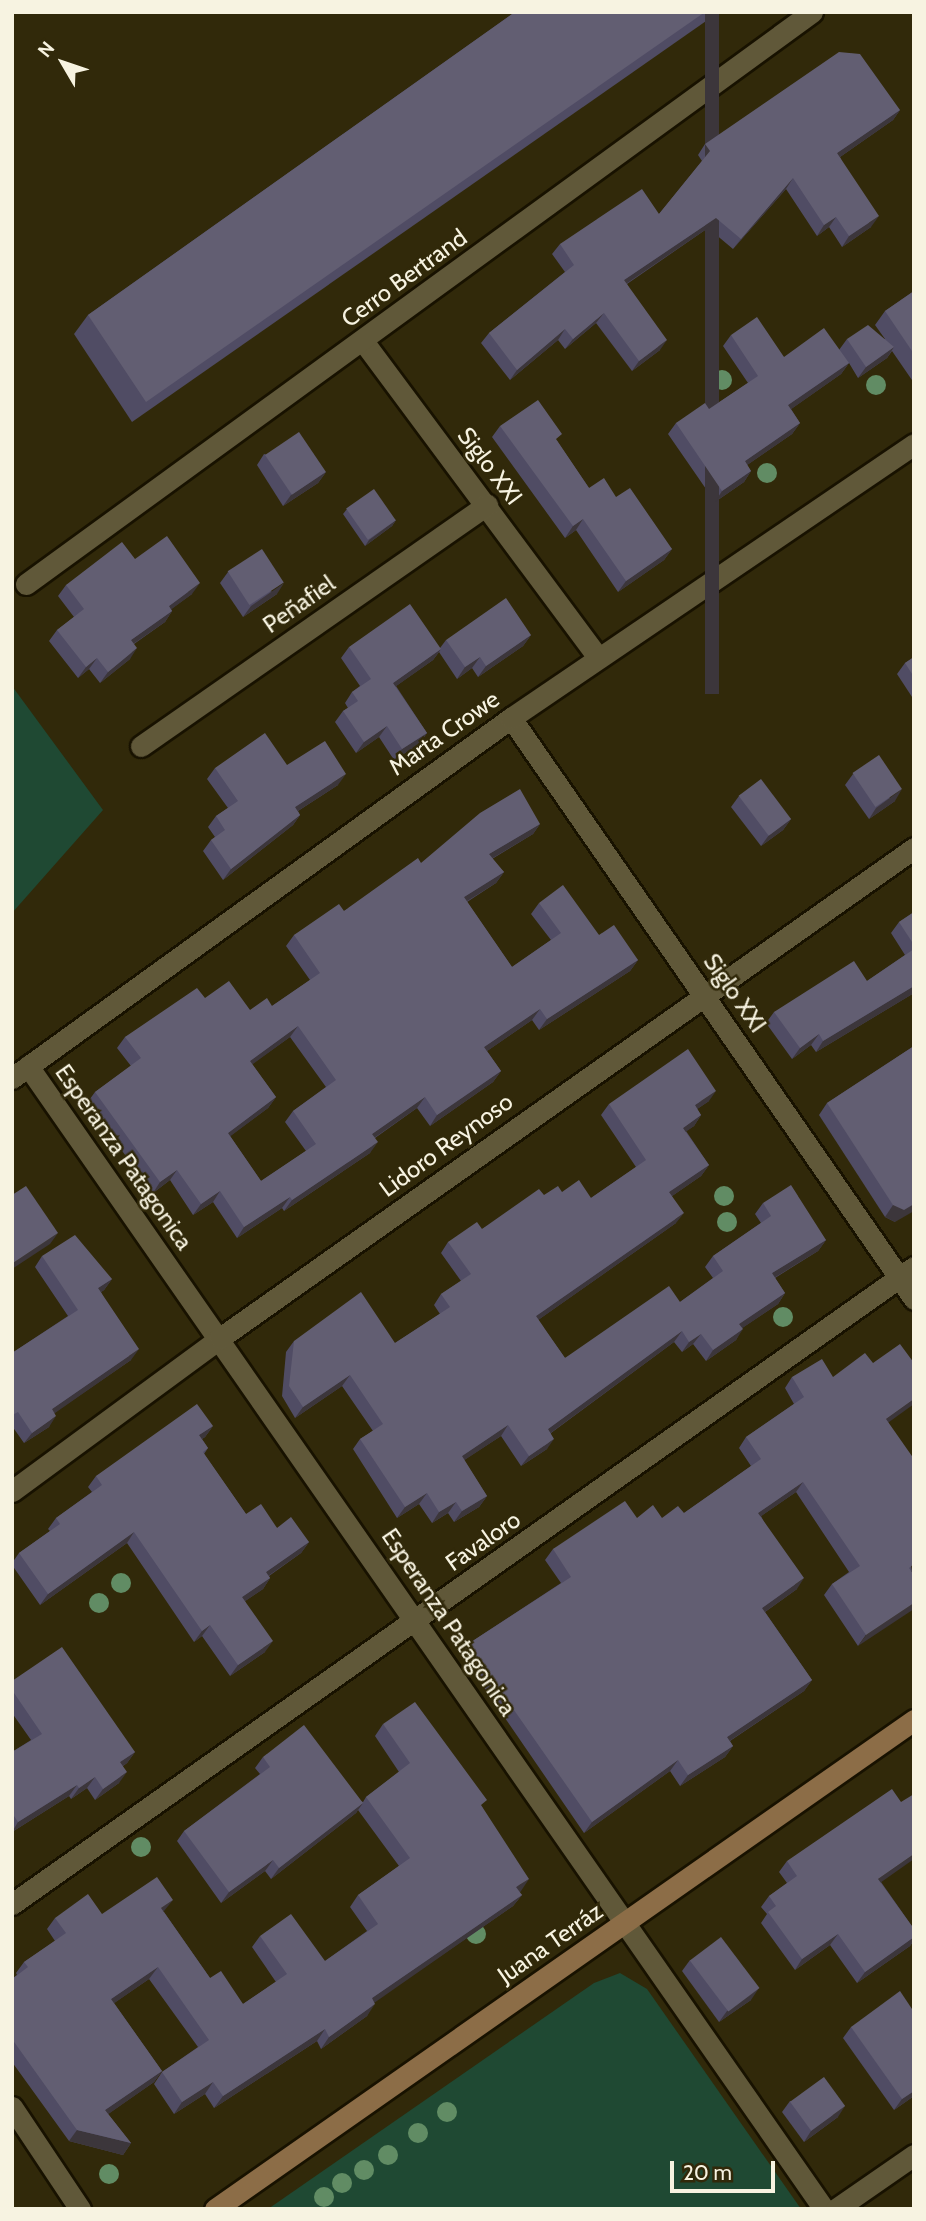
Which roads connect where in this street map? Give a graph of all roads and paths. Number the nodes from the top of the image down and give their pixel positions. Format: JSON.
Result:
{"nodes":[{"id":1,"x":812,"y":12,"type":"edge"},
{"id":2,"x":363,"y":341,"type":"junction"},
{"id":3,"x":914,"y":444,"type":"edge"},
{"id":4,"x":487,"y":505,"type":"junction"},
{"id":5,"x":26,"y":584,"type":"dead end"},
{"id":6,"x":598,"y":657,"type":"junction"},
{"id":7,"x":511,"y":718,"type":"junction"},
{"id":8,"x":141,"y":746,"type":"dead end"},
{"id":9,"x":914,"y":848,"type":"edge"},
{"id":10,"x":704,"y":993,"type":"junction"},
{"id":11,"x":20,"y":1072,"type":"edge"},
{"id":12,"x":906,"y":1272,"type":"edge"},
{"id":13,"x":914,"y":1299,"type":"edge"},
{"id":14,"x":220,"y":1338,"type":"junction"},
{"id":15,"x":12,"y":1491,"type":"edge"},
{"id":16,"x":416,"y":1620,"type":"junction"},
{"id":17,"x":914,"y":1720,"type":"edge"},
{"id":18,"x":12,"y":1904,"type":"edge"},
{"id":19,"x":624,"y":1924,"type":"junction"},
{"id":20,"x":12,"y":2108,"type":"edge"},
{"id":21,"x":914,"y":2155,"type":"edge"},
{"id":22,"x":80,"y":2209,"type":"edge"},
{"id":23,"x":215,"y":2209,"type":"edge"},
{"id":24,"x":824,"y":2209,"type":"edge"},
{"id":25,"x":836,"y":2209,"type":"edge"}],
"edges":[{"from":1,"to":2,"type":"street","name":"Cerro Bertrand"},
{"from":2,"to":4,"type":"street","name":"Siglo XXI"},
{"from":2,"to":5,"type":"street","name":"Cerro Bertrand"},
{"from":3,"to":6,"type":"street","name":"Marta Crowe"},
{"from":4,"to":6,"type":"street","name":"Siglo XXI"},
{"from":4,"to":8,"type":"street","name":"Peñafiel"},
{"from":6,"to":7,"type":"street","name":"Marta Crowe"},
{"from":7,"to":10,"type":"street","name":"Siglo XXI"},
{"from":7,"to":11,"type":"street","name":"Marta Crowe"},
{"from":9,"to":10,"type":"street","name":"Lidoro Reynoso"},
{"from":10,"to":12,"type":"street","name":"Siglo XXI"},
{"from":10,"to":14,"type":"street","name":"Lidoro Reynoso"},
{"from":11,"to":14,"type":"street","name":"Esperanza Patagonica"},
{"from":12,"to":13,"type":"street","name":"Siglo XXI"},
{"from":12,"to":16,"type":"street","name":"Favaloro"},
{"from":14,"to":15,"type":"street","name":"Lidoro Reynoso"},
{"from":14,"to":16,"type":"street","name":"Esperanza Patagonica"},
{"from":16,"to":18,"type":"street","name":"Favaloro"},
{"from":16,"to":19,"type":"street","name":"Esperanza Patagonica"},
{"from":17,"to":19,"type":"street","name":"Juana Terráz"},
{"from":19,"to":23,"type":"street","name":"Juana Terráz"},
{"from":19,"to":24,"type":"street","name":"Esperanza Patagonica"},
{"from":20,"to":22,"type":"street"},
{"from":21,"to":25,"type":"street"}]}
